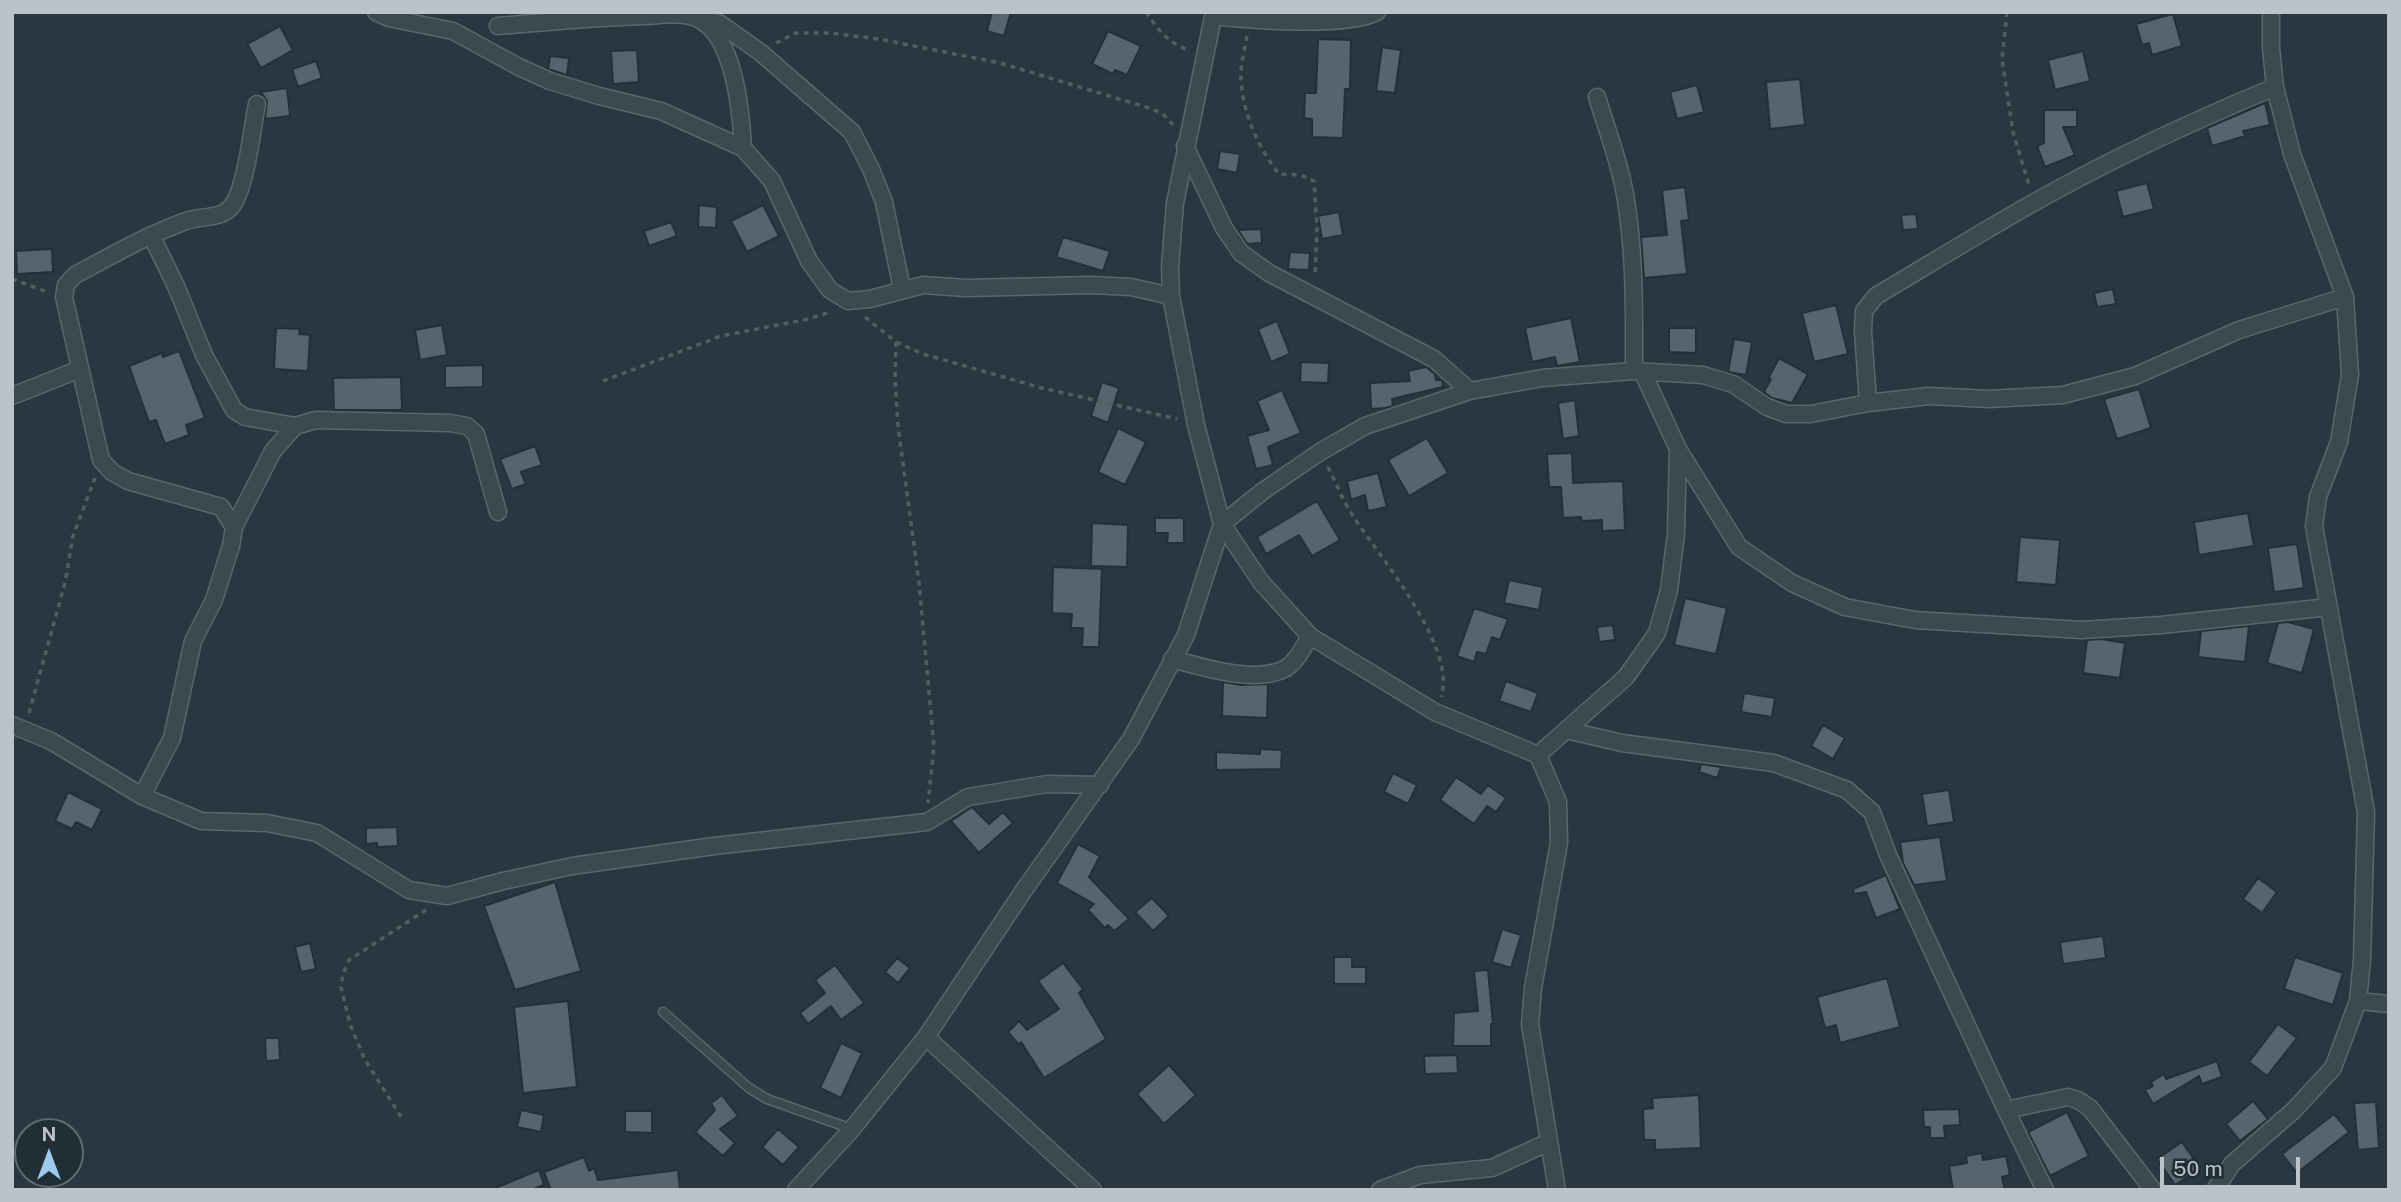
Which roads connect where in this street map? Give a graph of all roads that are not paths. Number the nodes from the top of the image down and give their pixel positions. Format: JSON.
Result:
{"nodes":[{"id":1,"x":376,"y":12,"type":"edge"},
{"id":2,"x":1377,"y":12,"type":"edge"},
{"id":3,"x":2271,"y":12,"type":"edge"},
{"id":4,"x":1213,"y":14,"type":"edge"},
{"id":5,"x":696,"y":18,"type":"junction"},
{"id":6,"x":503,"y":19,"type":"edge"},
{"id":7,"x":487,"y":49,"type":"junction"},
{"id":8,"x":2275,"y":87,"type":"junction"},
{"id":9,"x":1597,"y":97,"type":"dead end"},
{"id":10,"x":257,"y":104,"type":"dead end"},
{"id":11,"x":1185,"y":146,"type":"junction"},
{"id":12,"x":744,"y":148,"type":"junction"},
{"id":13,"x":151,"y":236,"type":"junction"},
{"id":14,"x":902,"y":289,"type":"junction"},
{"id":15,"x":1171,"y":296,"type":"junction"},
{"id":16,"x":2344,"y":298,"type":"junction"},
{"id":17,"x":80,"y":369,"type":"junction"},
{"id":18,"x":1638,"y":371,"type":"junction"},
{"id":19,"x":1470,"y":391,"type":"junction"},
{"id":20,"x":12,"y":396,"type":"edge"},
{"id":21,"x":1868,"y":403,"type":"junction"},
{"id":22,"x":295,"y":426,"type":"junction"},
{"id":23,"x":1678,"y":449,"type":"junction"},
{"id":24,"x":498,"y":512,"type":"dead end"},
{"id":25,"x":1222,"y":524,"type":"junction"},
{"id":26,"x":234,"y":527,"type":"junction"},
{"id":27,"x":2329,"y":607,"type":"junction"},
{"id":28,"x":1310,"y":636,"type":"junction"},
{"id":29,"x":1172,"y":659,"type":"junction"},
{"id":30,"x":19,"y":727,"type":"edge"},
{"id":31,"x":1566,"y":730,"type":"junction"},
{"id":32,"x":1538,"y":755,"type":"junction"},
{"id":33,"x":1100,"y":785,"type":"junction"},
{"id":34,"x":142,"y":796,"type":"junction"},
{"id":35,"x":2358,"y":1001,"type":"junction"},
{"id":36,"x":2389,"y":1004,"type":"edge"},
{"id":37,"x":663,"y":1012,"type":"dead end"},
{"id":38,"x":926,"y":1038,"type":"junction"},
{"id":39,"x":2006,"y":1110,"type":"junction"},
{"id":40,"x":852,"y":1129,"type":"junction"},
{"id":41,"x":1549,"y":1142,"type":"junction"},
{"id":42,"x":796,"y":1190,"type":"edge"},
{"id":43,"x":1093,"y":1190,"type":"edge"},
{"id":44,"x":1380,"y":1190,"type":"edge"},
{"id":45,"x":1558,"y":1190,"type":"edge"},
{"id":46,"x":2045,"y":1190,"type":"edge"},
{"id":47,"x":2153,"y":1190,"type":"edge"},
{"id":48,"x":2216,"y":1190,"type":"edge"}],
"edges":[{"from":1,"to":7,"type":"street"},
{"from":2,"to":4,"type":"street"},
{"from":3,"to":8,"type":"street"},
{"from":4,"to":11,"type":"street"},
{"from":5,"to":6,"type":"street"},
{"from":5,"to":12,"type":"street"},
{"from":5,"to":14,"type":"street"},
{"from":6,"to":7,"type":"street"},
{"from":7,"to":12,"type":"street"},
{"from":8,"to":16,"type":"street"},
{"from":8,"to":21,"type":"street"},
{"from":9,"to":18,"type":"street"},
{"from":10,"to":13,"type":"street"},
{"from":11,"to":15,"type":"street"},
{"from":11,"to":19,"type":"street"},
{"from":12,"to":14,"type":"street"},
{"from":13,"to":17,"type":"street"},
{"from":13,"to":22,"type":"street"},
{"from":14,"to":15,"type":"street"},
{"from":15,"to":25,"type":"street"},
{"from":16,"to":21,"type":"street"},
{"from":16,"to":27,"type":"street"},
{"from":17,"to":20,"type":"street"},
{"from":17,"to":26,"type":"street"},
{"from":18,"to":19,"type":"street"},
{"from":18,"to":21,"type":"street"},
{"from":18,"to":23,"type":"street"},
{"from":19,"to":25,"type":"street"},
{"from":22,"to":24,"type":"street"},
{"from":22,"to":26,"type":"street"},
{"from":23,"to":27,"type":"street"},
{"from":23,"to":31,"type":"street"},
{"from":25,"to":28,"type":"street"},
{"from":25,"to":29,"type":"street"},
{"from":26,"to":34,"type":"street"},
{"from":27,"to":35,"type":"street"},
{"from":28,"to":29,"type":"street"},
{"from":28,"to":32,"type":"street"},
{"from":29,"to":33,"type":"street"},
{"from":30,"to":34,"type":"street"},
{"from":31,"to":32,"type":"street"},
{"from":31,"to":39,"type":"street"},
{"from":32,"to":41,"type":"street"},
{"from":33,"to":34,"type":"street"},
{"from":33,"to":38,"type":"street"},
{"from":35,"to":36,"type":"street"},
{"from":35,"to":48,"type":"street"},
{"from":37,"to":40,"type":"lane"},
{"from":38,"to":40,"type":"street"},
{"from":38,"to":43,"type":"street"},
{"from":39,"to":46,"type":"street"},
{"from":39,"to":47,"type":"street"},
{"from":40,"to":42,"type":"street"},
{"from":41,"to":44,"type":"street"},
{"from":41,"to":45,"type":"street"}]}
